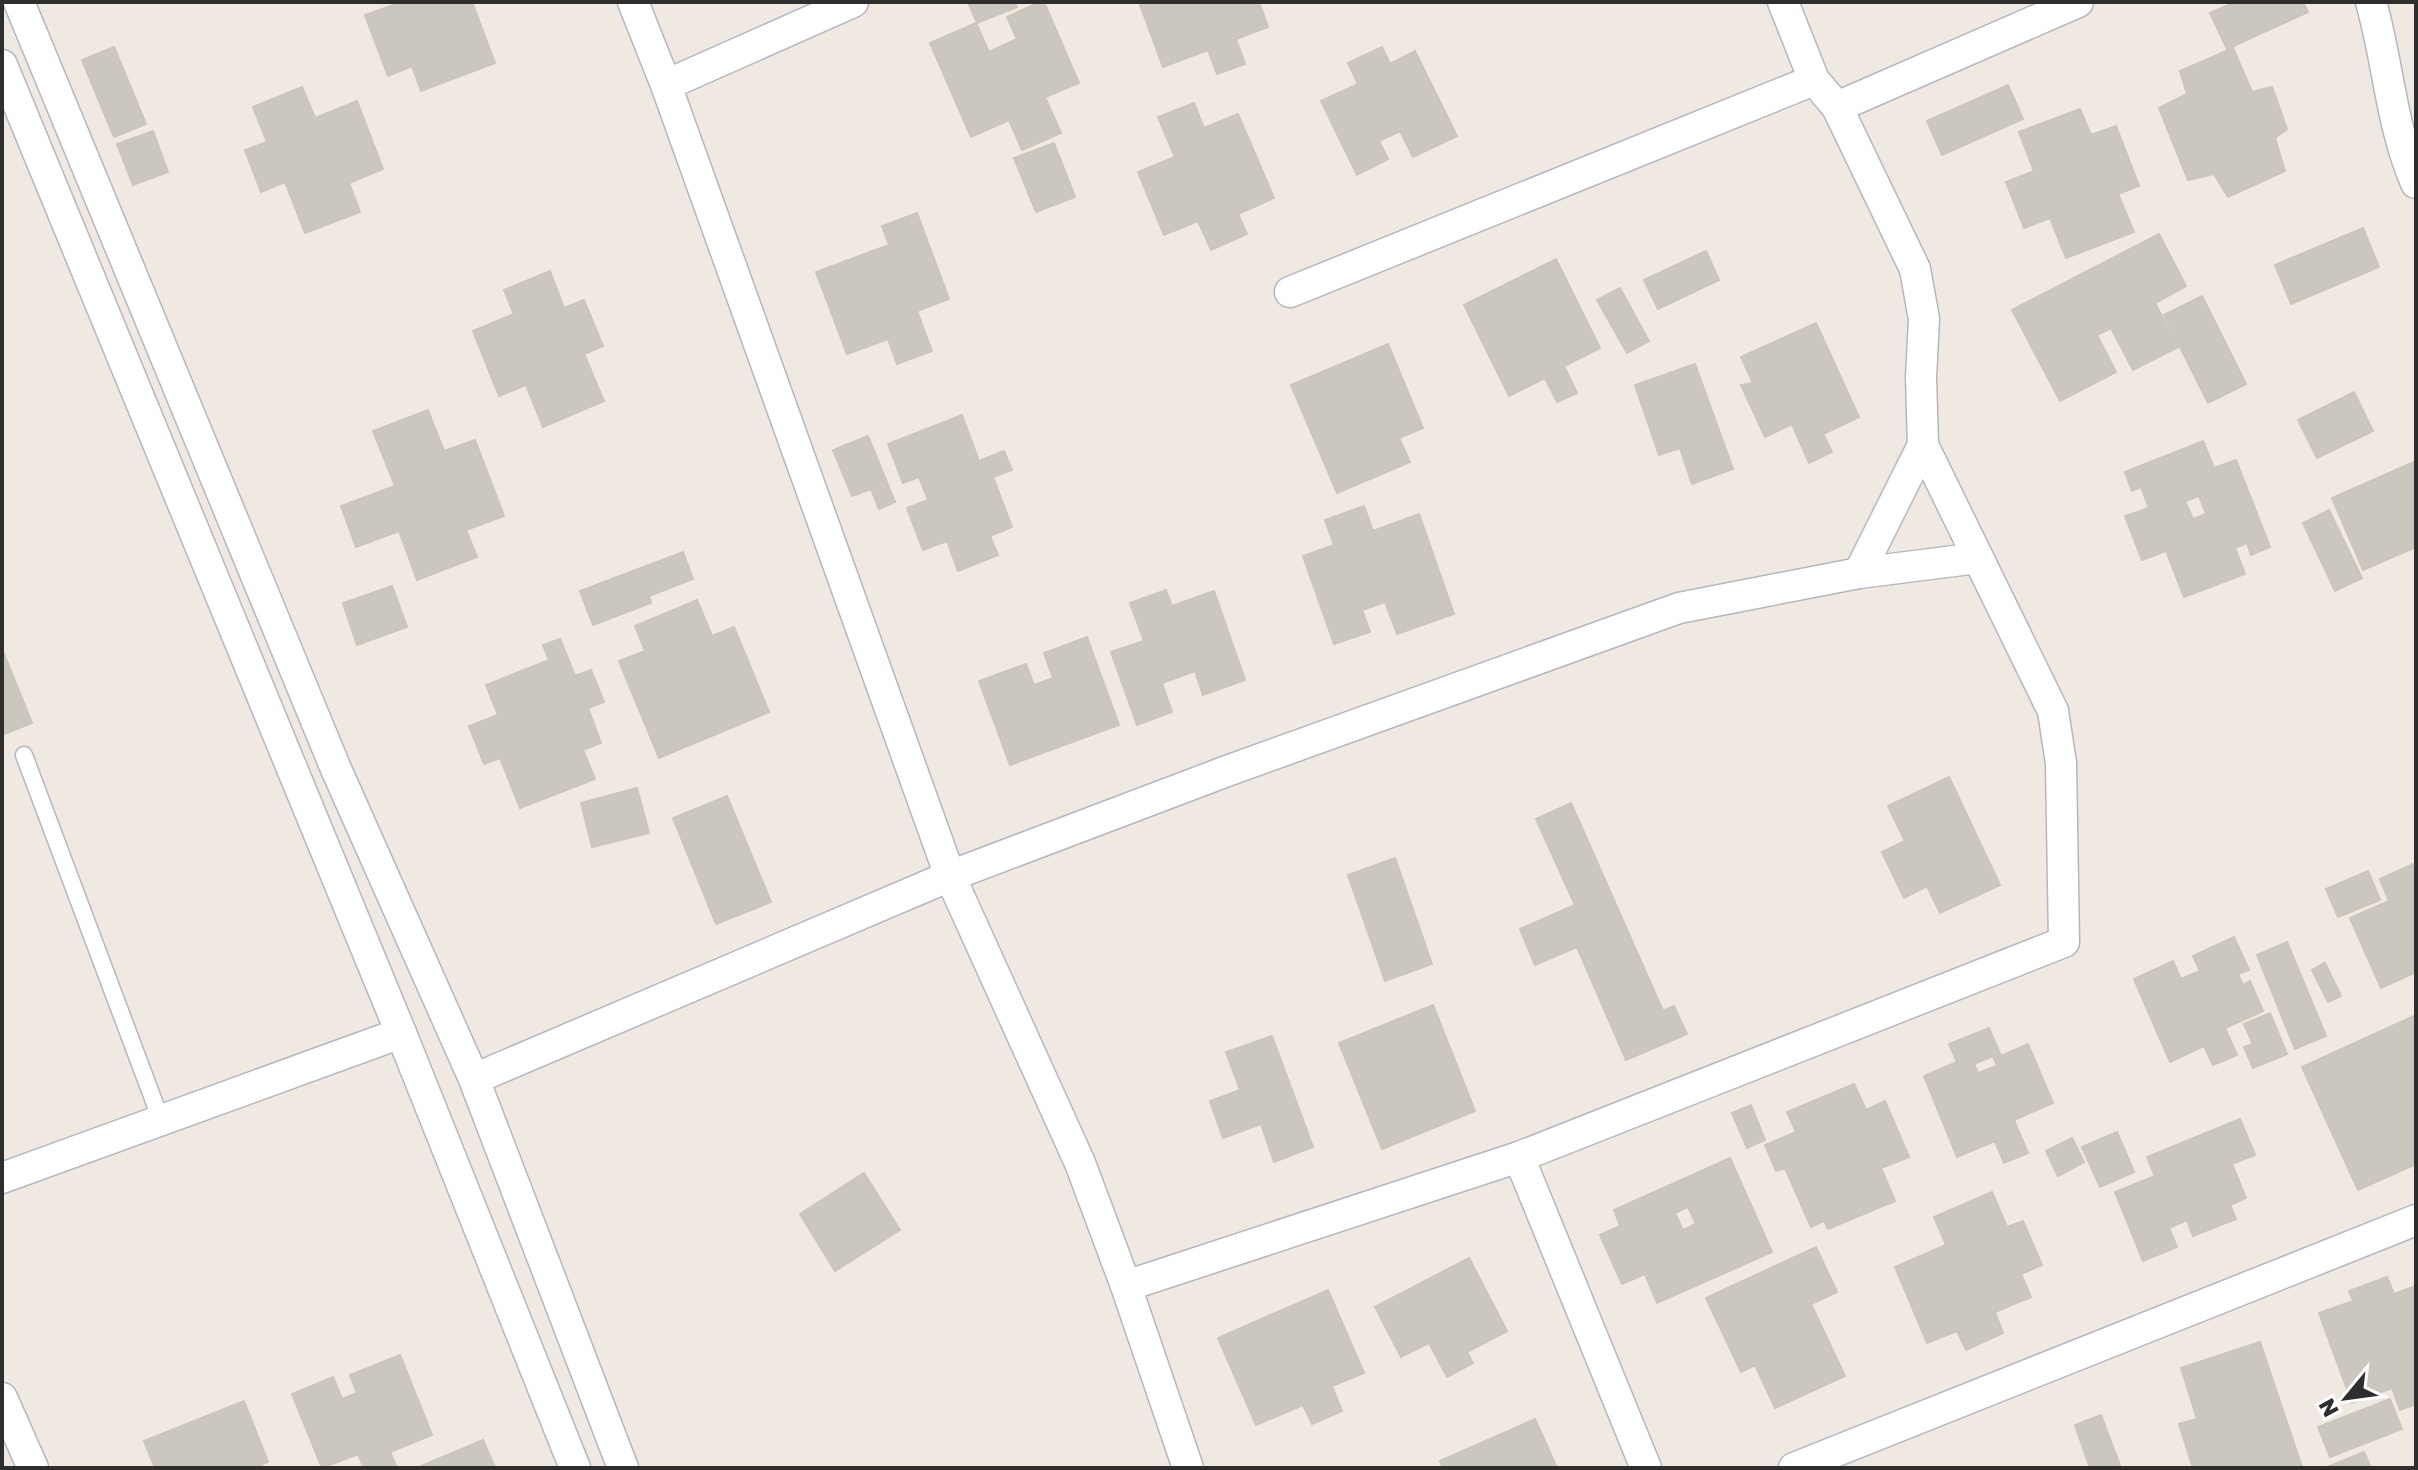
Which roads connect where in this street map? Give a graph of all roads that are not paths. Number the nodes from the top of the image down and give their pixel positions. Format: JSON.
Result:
{"nodes":[{"id":1,"x":19,"y":2,"type":"edge"},
{"id":2,"x":633,"y":2,"type":"edge"},
{"id":3,"x":853,"y":2,"type":"edge"},
{"id":4,"x":1783,"y":2,"type":"edge"},
{"id":5,"x":2078,"y":2,"type":"edge"},
{"id":6,"x":2371,"y":2,"type":"edge"},
{"id":7,"x":35,"y":44,"type":"junction"},
{"id":8,"x":2,"y":58,"type":"edge"},
{"id":9,"x":2,"y":65,"type":"edge"},
{"id":10,"x":1814,"y":80,"type":"junction"},
{"id":11,"x":666,"y":85,"type":"junction"},
{"id":12,"x":1837,"y":107,"type":"junction"},
{"id":13,"x":2416,"y":183,"type":"edge"},
{"id":14,"x":1290,"y":292,"type":"dead end"},
{"id":15,"x":1923,"y":445,"type":"junction"},
{"id":16,"x":1978,"y":558,"type":"junction"},
{"id":17,"x":1859,"y":573,"type":"junction"},
{"id":18,"x":24,"y":755,"type":"dead end"},
{"id":19,"x":950,"y":876,"type":"junction"},
{"id":20,"x":401,"y":1033,"type":"junction"},
{"id":21,"x":474,"y":1079,"type":"junction"},
{"id":22,"x":161,"y":1120,"type":"junction"},
{"id":23,"x":1519,"y":1157,"type":"junction"},
{"id":24,"x":2,"y":1178,"type":"edge"},
{"id":25,"x":2416,"y":1220,"type":"edge"},
{"id":26,"x":1126,"y":1286,"type":"junction"},
{"id":27,"x":2,"y":1398,"type":"edge"},
{"id":28,"x":33,"y":1468,"type":"edge"},
{"id":29,"x":575,"y":1468,"type":"edge"},
{"id":30,"x":623,"y":1468,"type":"edge"},
{"id":31,"x":1188,"y":1468,"type":"edge"},
{"id":32,"x":1646,"y":1468,"type":"edge"},
{"id":33,"x":1794,"y":1468,"type":"edge"}],
"edges":[{"from":1,"to":7,"type":"street"},
{"from":2,"to":11,"type":"street"},
{"from":3,"to":11,"type":"street"},
{"from":4,"to":10,"type":"street"},
{"from":5,"to":12,"type":"street"},
{"from":6,"to":13,"type":"street"},
{"from":7,"to":8,"type":"street"},
{"from":7,"to":21,"type":"street"},
{"from":9,"to":20,"type":"street"},
{"from":10,"to":12,"type":"street"},
{"from":10,"to":14,"type":"street"},
{"from":11,"to":19,"type":"street"},
{"from":12,"to":15,"type":"street"},
{"from":15,"to":16,"type":"street"},
{"from":15,"to":17,"type":"street"},
{"from":16,"to":17,"type":"street"},
{"from":16,"to":23,"type":"street"},
{"from":17,"to":19,"type":"street"},
{"from":18,"to":22,"type":"lane"},
{"from":19,"to":21,"type":"street"},
{"from":19,"to":26,"type":"street"},
{"from":20,"to":22,"type":"street"},
{"from":20,"to":29,"type":"street"},
{"from":21,"to":30,"type":"street"},
{"from":22,"to":24,"type":"street"},
{"from":23,"to":26,"type":"street"},
{"from":23,"to":32,"type":"street"},
{"from":25,"to":33,"type":"street"},
{"from":26,"to":31,"type":"street"},
{"from":27,"to":28,"type":"street"}]}
